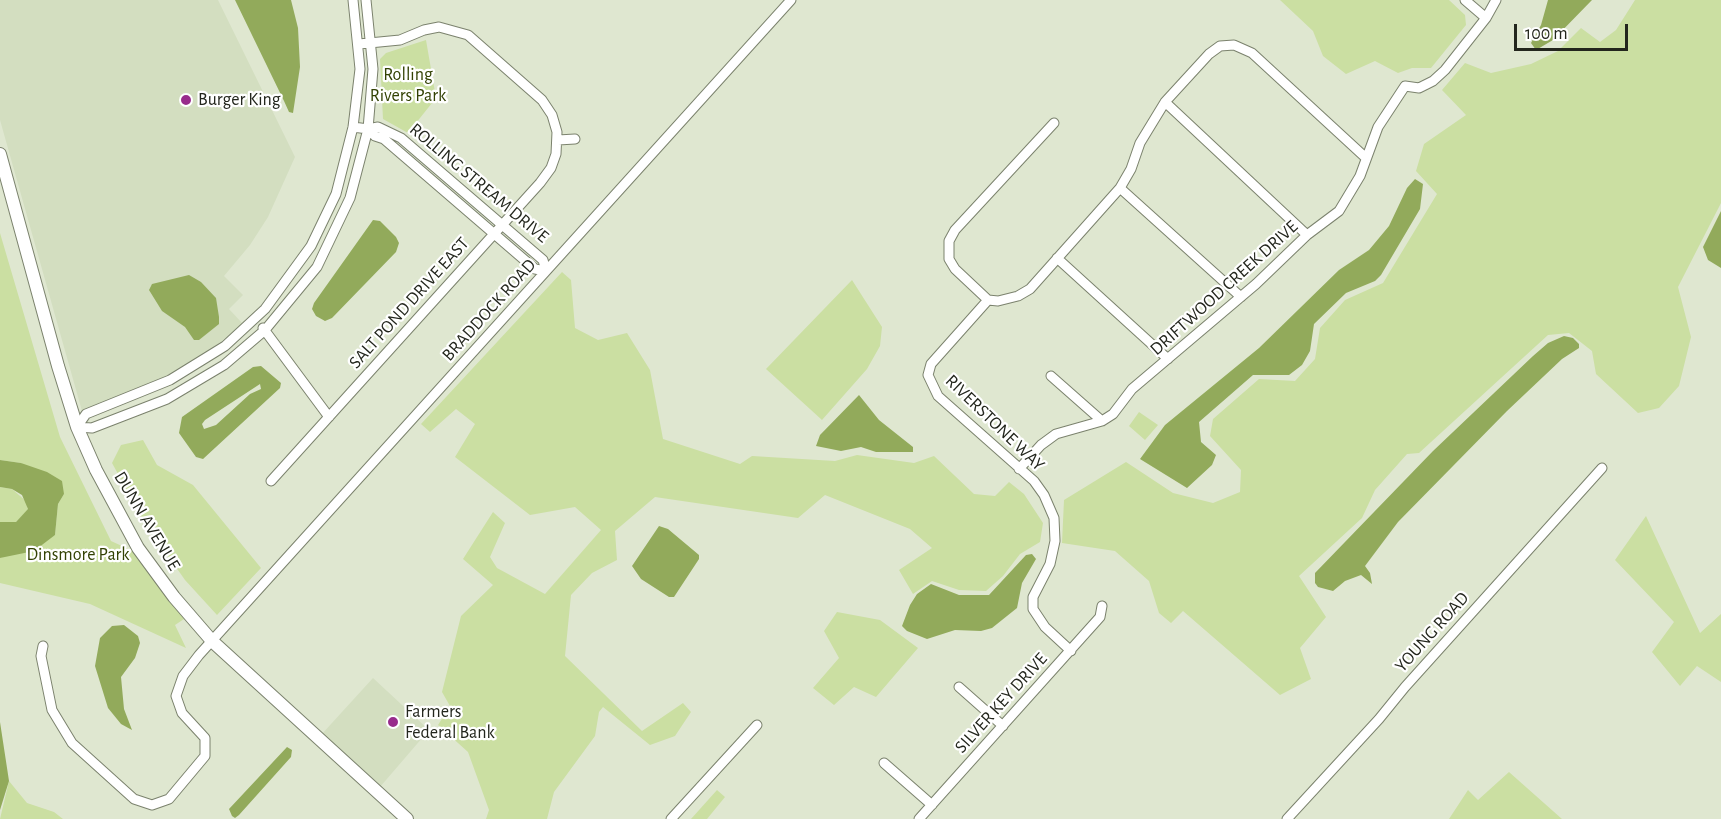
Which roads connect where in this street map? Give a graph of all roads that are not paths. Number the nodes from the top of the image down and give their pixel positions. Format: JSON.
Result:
{"nodes":[{"id":1,"x":353,"y":0,"type":"edge"},
{"id":2,"x":366,"y":0,"type":"edge"},
{"id":3,"x":791,"y":0,"type":"edge"},
{"id":4,"x":1466,"y":0,"type":"edge"},
{"id":5,"x":1496,"y":0,"type":"edge"},
{"id":6,"x":1486,"y":18,"type":"junction"},
{"id":7,"x":359,"y":44,"type":"junction"},
{"id":8,"x":372,"y":44,"type":"junction"},
{"id":9,"x":1165,"y":102,"type":"junction"},
{"id":10,"x":1054,"y":123,"type":"dead end"},
{"id":11,"x":353,"y":127,"type":"junction"},
{"id":12,"x":368,"y":129,"type":"junction"},
{"id":13,"x":558,"y":140,"type":"junction"},
{"id":14,"x":575,"y":140,"type":"dead end"},
{"id":15,"x":0,"y":154,"type":"edge"},
{"id":16,"x":1366,"y":158,"type":"junction"},
{"id":17,"x":1120,"y":188,"type":"junction"},
{"id":18,"x":502,"y":224,"type":"junction"},
{"id":19,"x":494,"y":233,"type":"junction"},
{"id":20,"x":1307,"y":235,"type":"junction"},
{"id":21,"x":1057,"y":258,"type":"junction"},
{"id":22,"x":546,"y":271,"type":"junction"},
{"id":23,"x":1241,"y":297,"type":"junction"},
{"id":24,"x":988,"y":300,"type":"junction"},
{"id":25,"x":256,"y":319,"type":"junction"},
{"id":26,"x":265,"y":330,"type":"junction"},
{"id":27,"x":1168,"y":359,"type":"junction"},
{"id":28,"x":1051,"y":376,"type":"dead end"},
{"id":29,"x":329,"y":417,"type":"junction"},
{"id":30,"x":1102,"y":421,"type":"junction"},
{"id":31,"x":77,"y":427,"type":"junction"},
{"id":32,"x":1602,"y":468,"type":"dead end"},
{"id":33,"x":1019,"y":469,"type":"junction"},
{"id":34,"x":271,"y":481,"type":"dead end"},
{"id":35,"x":1102,"y":606,"type":"dead end"},
{"id":36,"x":212,"y":641,"type":"junction"},
{"id":37,"x":43,"y":645,"type":"dead end"},
{"id":38,"x":1071,"y":651,"type":"junction"},
{"id":39,"x":959,"y":687,"type":"dead end"},
{"id":40,"x":757,"y":725,"type":"dead end"},
{"id":41,"x":1003,"y":726,"type":"junction"},
{"id":42,"x":884,"y":763,"type":"dead end"},
{"id":43,"x":932,"y":805,"type":"junction"},
{"id":44,"x":407,"y":819,"type":"edge"},
{"id":45,"x":672,"y":819,"type":"edge"},
{"id":46,"x":919,"y":819,"type":"edge"},
{"id":47,"x":1287,"y":819,"type":"edge"}],
"edges":[{"from":1,"to":7,"type":"street"},
{"from":2,"to":8,"type":"street"},
{"from":3,"to":22,"type":"street","name":"BRADDOCK ROAD"},
{"from":4,"to":6,"type":"street"},
{"from":5,"to":6,"type":"street"},
{"from":6,"to":16,"type":"street","name":"DRIFTWOOD CREEK DRIVE"},
{"from":7,"to":8,"type":"street"},
{"from":7,"to":11,"type":"street"},
{"from":8,"to":12,"type":"street"},
{"from":8,"to":13,"type":"street"},
{"from":9,"to":16,"type":"street"},
{"from":9,"to":17,"type":"street"},
{"from":9,"to":20,"type":"street"},
{"from":10,"to":24,"type":"street"},
{"from":11,"to":12,"type":"street","name":"ROLLING STREAM DRIVE"},
{"from":11,"to":25,"type":"street"},
{"from":12,"to":18,"type":"street","name":"ROLLING STREAM DRIVE"},
{"from":12,"to":19,"type":"street","name":"ROLLING STREAM DRIVE"},
{"from":12,"to":26,"type":"street"},
{"from":13,"to":14,"type":"street"},
{"from":13,"to":18,"type":"street","name":"SALT POND DRIVE EAST"},
{"from":15,"to":31,"type":"main road","name":"DUNN AVENUE"},
{"from":16,"to":20,"type":"street","name":"DRIFTWOOD CREEK DRIVE"},
{"from":17,"to":21,"type":"street"},
{"from":17,"to":23,"type":"street"},
{"from":18,"to":19,"type":"street","name":"SALT POND DRIVE EAST"},
{"from":18,"to":22,"type":"street","name":"ROLLING STREAM DRIVE"},
{"from":19,"to":22,"type":"street","name":"ROLLING STREAM DRIVE"},
{"from":19,"to":29,"type":"street","name":"SALT POND DRIVE EAST"},
{"from":20,"to":23,"type":"street","name":"DRIFTWOOD CREEK DRIVE"},
{"from":21,"to":24,"type":"street"},
{"from":21,"to":27,"type":"street"},
{"from":22,"to":36,"type":"street","name":"BRADDOCK ROAD"},
{"from":23,"to":27,"type":"street","name":"DRIFTWOOD CREEK DRIVE"},
{"from":24,"to":33,"type":"street","name":"RIVERSTONE WAY"},
{"from":25,"to":26,"type":"street"},
{"from":25,"to":31,"type":"street"},
{"from":26,"to":29,"type":"street"},
{"from":26,"to":31,"type":"street"},
{"from":27,"to":30,"type":"street","name":"DRIFTWOOD CREEK DRIVE"},
{"from":28,"to":30,"type":"street"},
{"from":29,"to":34,"type":"street","name":"SALT POND DRIVE EAST"},
{"from":30,"to":33,"type":"street","name":"DRIFTWOOD CREEK DRIVE"},
{"from":31,"to":36,"type":"main road","name":"DUNN AVENUE"},
{"from":32,"to":47,"type":"street","name":"YOUNG ROAD"},
{"from":33,"to":38,"type":"street","name":"RIVERSTONE WAY"},
{"from":35,"to":38,"type":"street","name":"SILVER KEY DRIVE"},
{"from":36,"to":37,"type":"street","name":"BRADDOCK ROAD"},
{"from":36,"to":44,"type":"main road","name":"DUNN AVENUE"},
{"from":38,"to":41,"type":"street","name":"SILVER KEY DRIVE"},
{"from":39,"to":41,"type":"street"},
{"from":40,"to":45,"type":"street"},
{"from":41,"to":43,"type":"street","name":"SILVER KEY DRIVE"},
{"from":42,"to":43,"type":"street"},
{"from":43,"to":46,"type":"street","name":"SILVER KEY DRIVE"}]}
